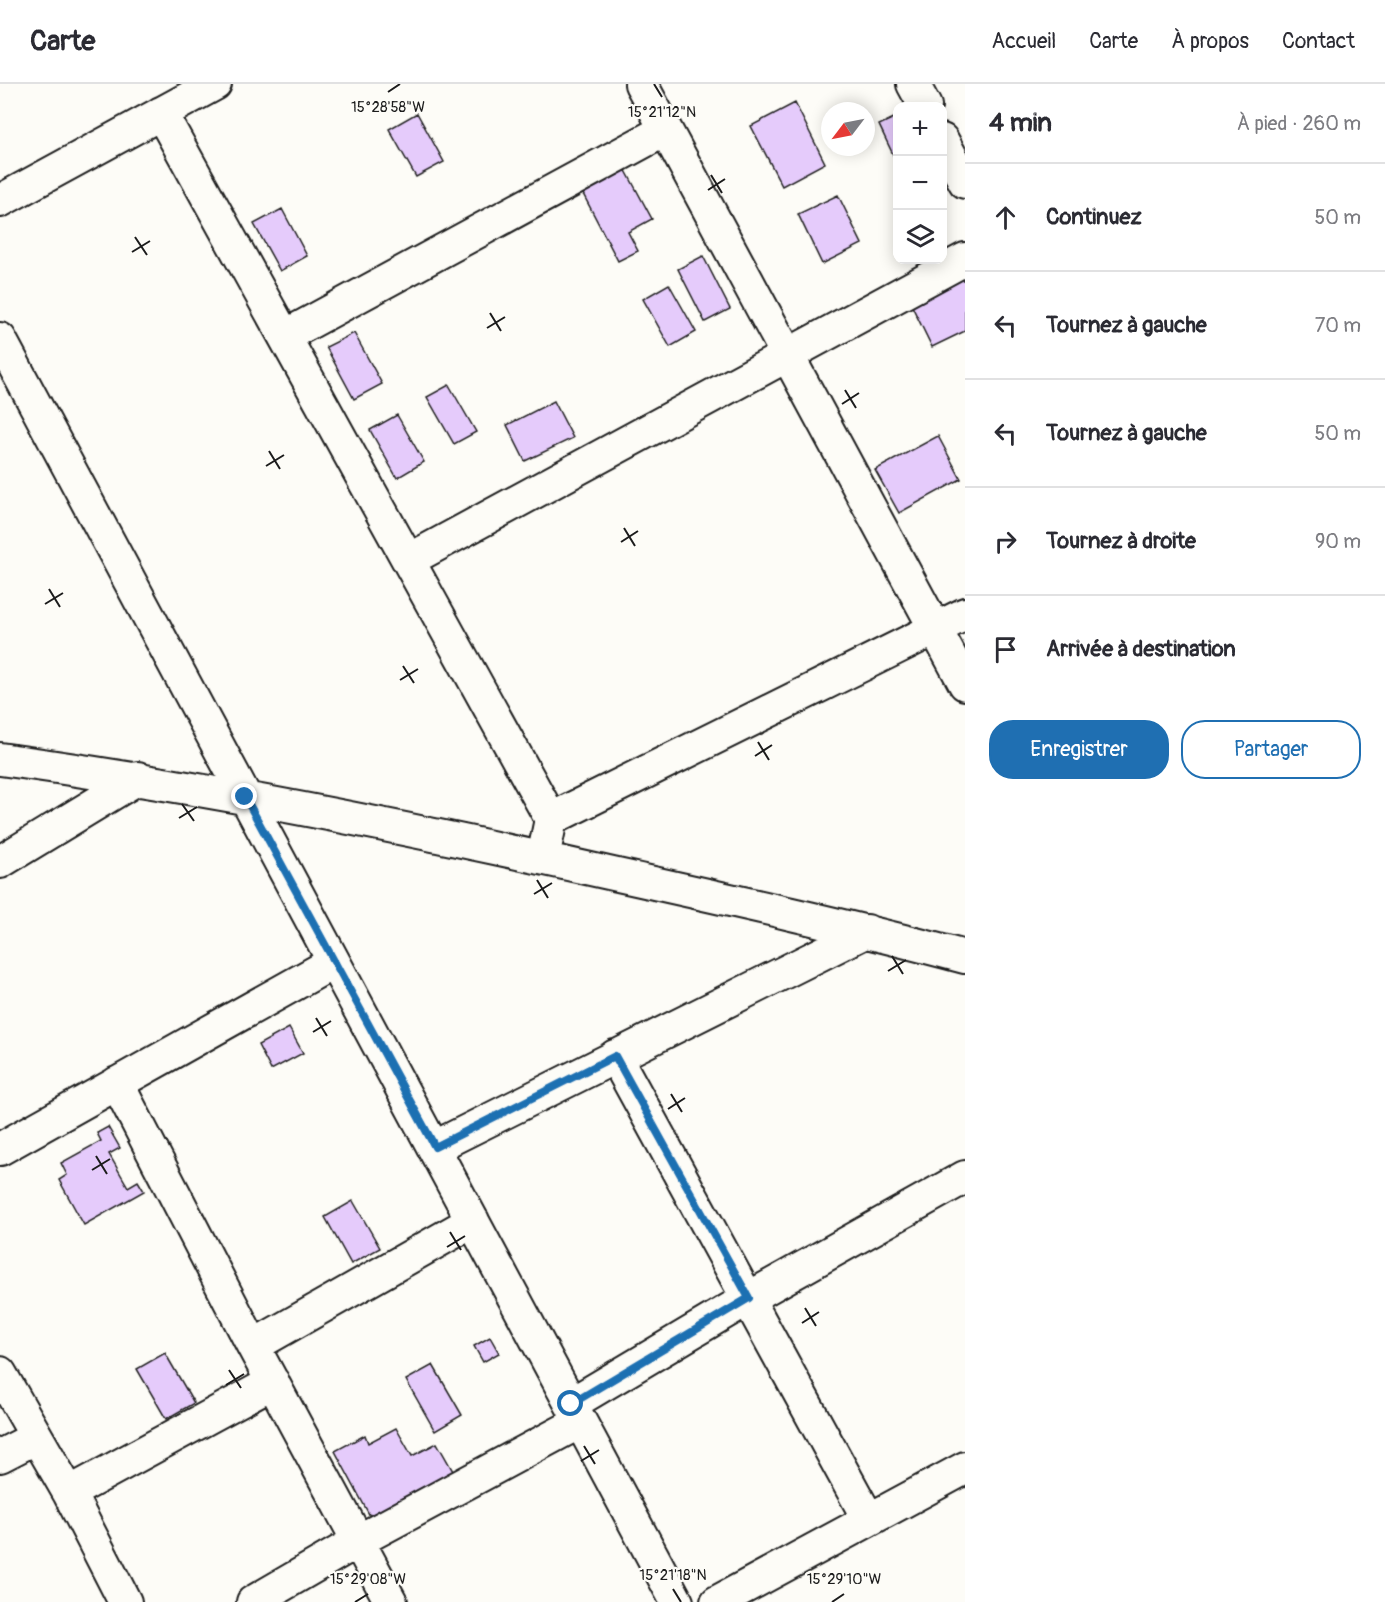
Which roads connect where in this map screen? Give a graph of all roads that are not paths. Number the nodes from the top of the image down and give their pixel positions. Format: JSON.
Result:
{"nodes":[{"id":1,"x":215,"y":84,"type":"edge"},
{"id":2,"x":641,"y":84,"type":"edge"},
{"id":3,"x":913,"y":84,"type":"edge"},
{"id":4,"x":923,"y":102,"type":"edge"},
{"id":5,"x":161,"y":113,"type":"junction"},
{"id":6,"x":665,"y":130,"type":"junction"},
{"id":7,"x":947,"y":149,"type":"edge"},
{"id":8,"x":965,"y":182,"type":"edge"},
{"id":9,"x":0,"y":201,"type":"edge"},
{"id":10,"x":965,"y":260,"type":"edge"},
{"id":11,"x":285,"y":336,"type":"junction"},
{"id":12,"x":0,"y":339,"type":"edge"},
{"id":13,"x":787,"y":356,"type":"junction"},
{"id":14,"x":409,"y":560,"type":"junction"},
{"id":15,"x":965,"y":614,"type":"edge"},
{"id":16,"x":936,"y":629,"type":"junction"},
{"id":17,"x":965,"y":684,"type":"edge"},
{"id":18,"x":0,"y":759,"type":"edge"},
{"id":19,"x":138,"y":778,"type":"junction"},
{"id":20,"x":245,"y":797,"type":"junction"},
{"id":21,"x":551,"y":819,"type":"junction"},
{"id":22,"x":543,"y":858,"type":"junction"},
{"id":23,"x":0,"y":862,"type":"edge"},
{"id":24,"x":867,"y":931,"type":"junction"},
{"id":25,"x":965,"y":957,"type":"edge"},
{"id":26,"x":334,"y":962,"type":"junction"},
{"id":27,"x":615,"y":1056,"type":"junction"},
{"id":28,"x":117,"y":1083,"type":"junction"},
{"id":29,"x":435,"y":1147,"type":"junction"},
{"id":30,"x":0,"y":1149,"type":"edge"},
{"id":31,"x":965,"y":1177,"type":"edge"},
{"id":32,"x":473,"y":1221,"type":"junction"},
{"id":33,"x":749,"y":1298,"type":"junction"},
{"id":34,"x":253,"y":1346,"type":"junction"},
{"id":35,"x":0,"y":1372,"type":"edge"},
{"id":36,"x":273,"y":1382,"type":"junction"},
{"id":37,"x":576,"y":1413,"type":"junction"},
{"id":38,"x":35,"y":1438,"type":"junction"},
{"id":39,"x":0,"y":1456,"type":"edge"},
{"id":40,"x":962,"y":1479,"type":"edge"},
{"id":41,"x":69,"y":1493,"type":"junction"},
{"id":42,"x":869,"y":1520,"type":"junction"},
{"id":43,"x":358,"y":1541,"type":"junction"},
{"id":44,"x":125,"y":1602,"type":"edge"},
{"id":45,"x":253,"y":1602,"type":"edge"},
{"id":46,"x":391,"y":1602,"type":"edge"},
{"id":47,"x":677,"y":1602,"type":"edge"},
{"id":48,"x":717,"y":1602,"type":"edge"}],
"edges":[{"from":1,"to":5,"type":"street"},
{"from":2,"to":6,"type":"street"},
{"from":3,"to":4,"type":"street"},
{"from":5,"to":9,"type":"street"},
{"from":5,"to":11,"type":"street"},
{"from":6,"to":11,"type":"street"},
{"from":6,"to":13,"type":"street"},
{"from":7,"to":8,"type":"street"},
{"from":10,"to":13,"type":"street"},
{"from":11,"to":14,"type":"street"},
{"from":12,"to":20,"type":"street"},
{"from":13,"to":14,"type":"street"},
{"from":13,"to":16,"type":"street"},
{"from":14,"to":21,"type":"street"},
{"from":15,"to":16,"type":"street"},
{"from":16,"to":17,"type":"street"},
{"from":16,"to":21,"type":"street"},
{"from":18,"to":19,"type":"street"},
{"from":19,"to":20,"type":"street"},
{"from":19,"to":23,"type":"street"},
{"from":20,"to":22,"type":"street"},
{"from":20,"to":26,"type":"street"},
{"from":21,"to":22,"type":"street"},
{"from":22,"to":24,"type":"street"},
{"from":24,"to":25,"type":"street"},
{"from":24,"to":27,"type":"street"},
{"from":26,"to":28,"type":"street"},
{"from":26,"to":29,"type":"street"},
{"from":27,"to":29,"type":"street"},
{"from":27,"to":33,"type":"street"},
{"from":28,"to":30,"type":"street"},
{"from":28,"to":34,"type":"street"},
{"from":29,"to":32,"type":"street"},
{"from":31,"to":33,"type":"street"},
{"from":32,"to":34,"type":"street"},
{"from":32,"to":37,"type":"street"},
{"from":33,"to":37,"type":"street"},
{"from":33,"to":42,"type":"street"},
{"from":34,"to":36,"type":"street"},
{"from":35,"to":38,"type":"street"},
{"from":36,"to":41,"type":"street"},
{"from":36,"to":43,"type":"street"},
{"from":37,"to":43,"type":"street"},
{"from":37,"to":47,"type":"street"},
{"from":38,"to":39,"type":"street"},
{"from":38,"to":41,"type":"street"},
{"from":40,"to":42,"type":"street"},
{"from":41,"to":44,"type":"street"},
{"from":42,"to":48,"type":"street"},
{"from":43,"to":45,"type":"street"},
{"from":43,"to":46,"type":"street"}]}
